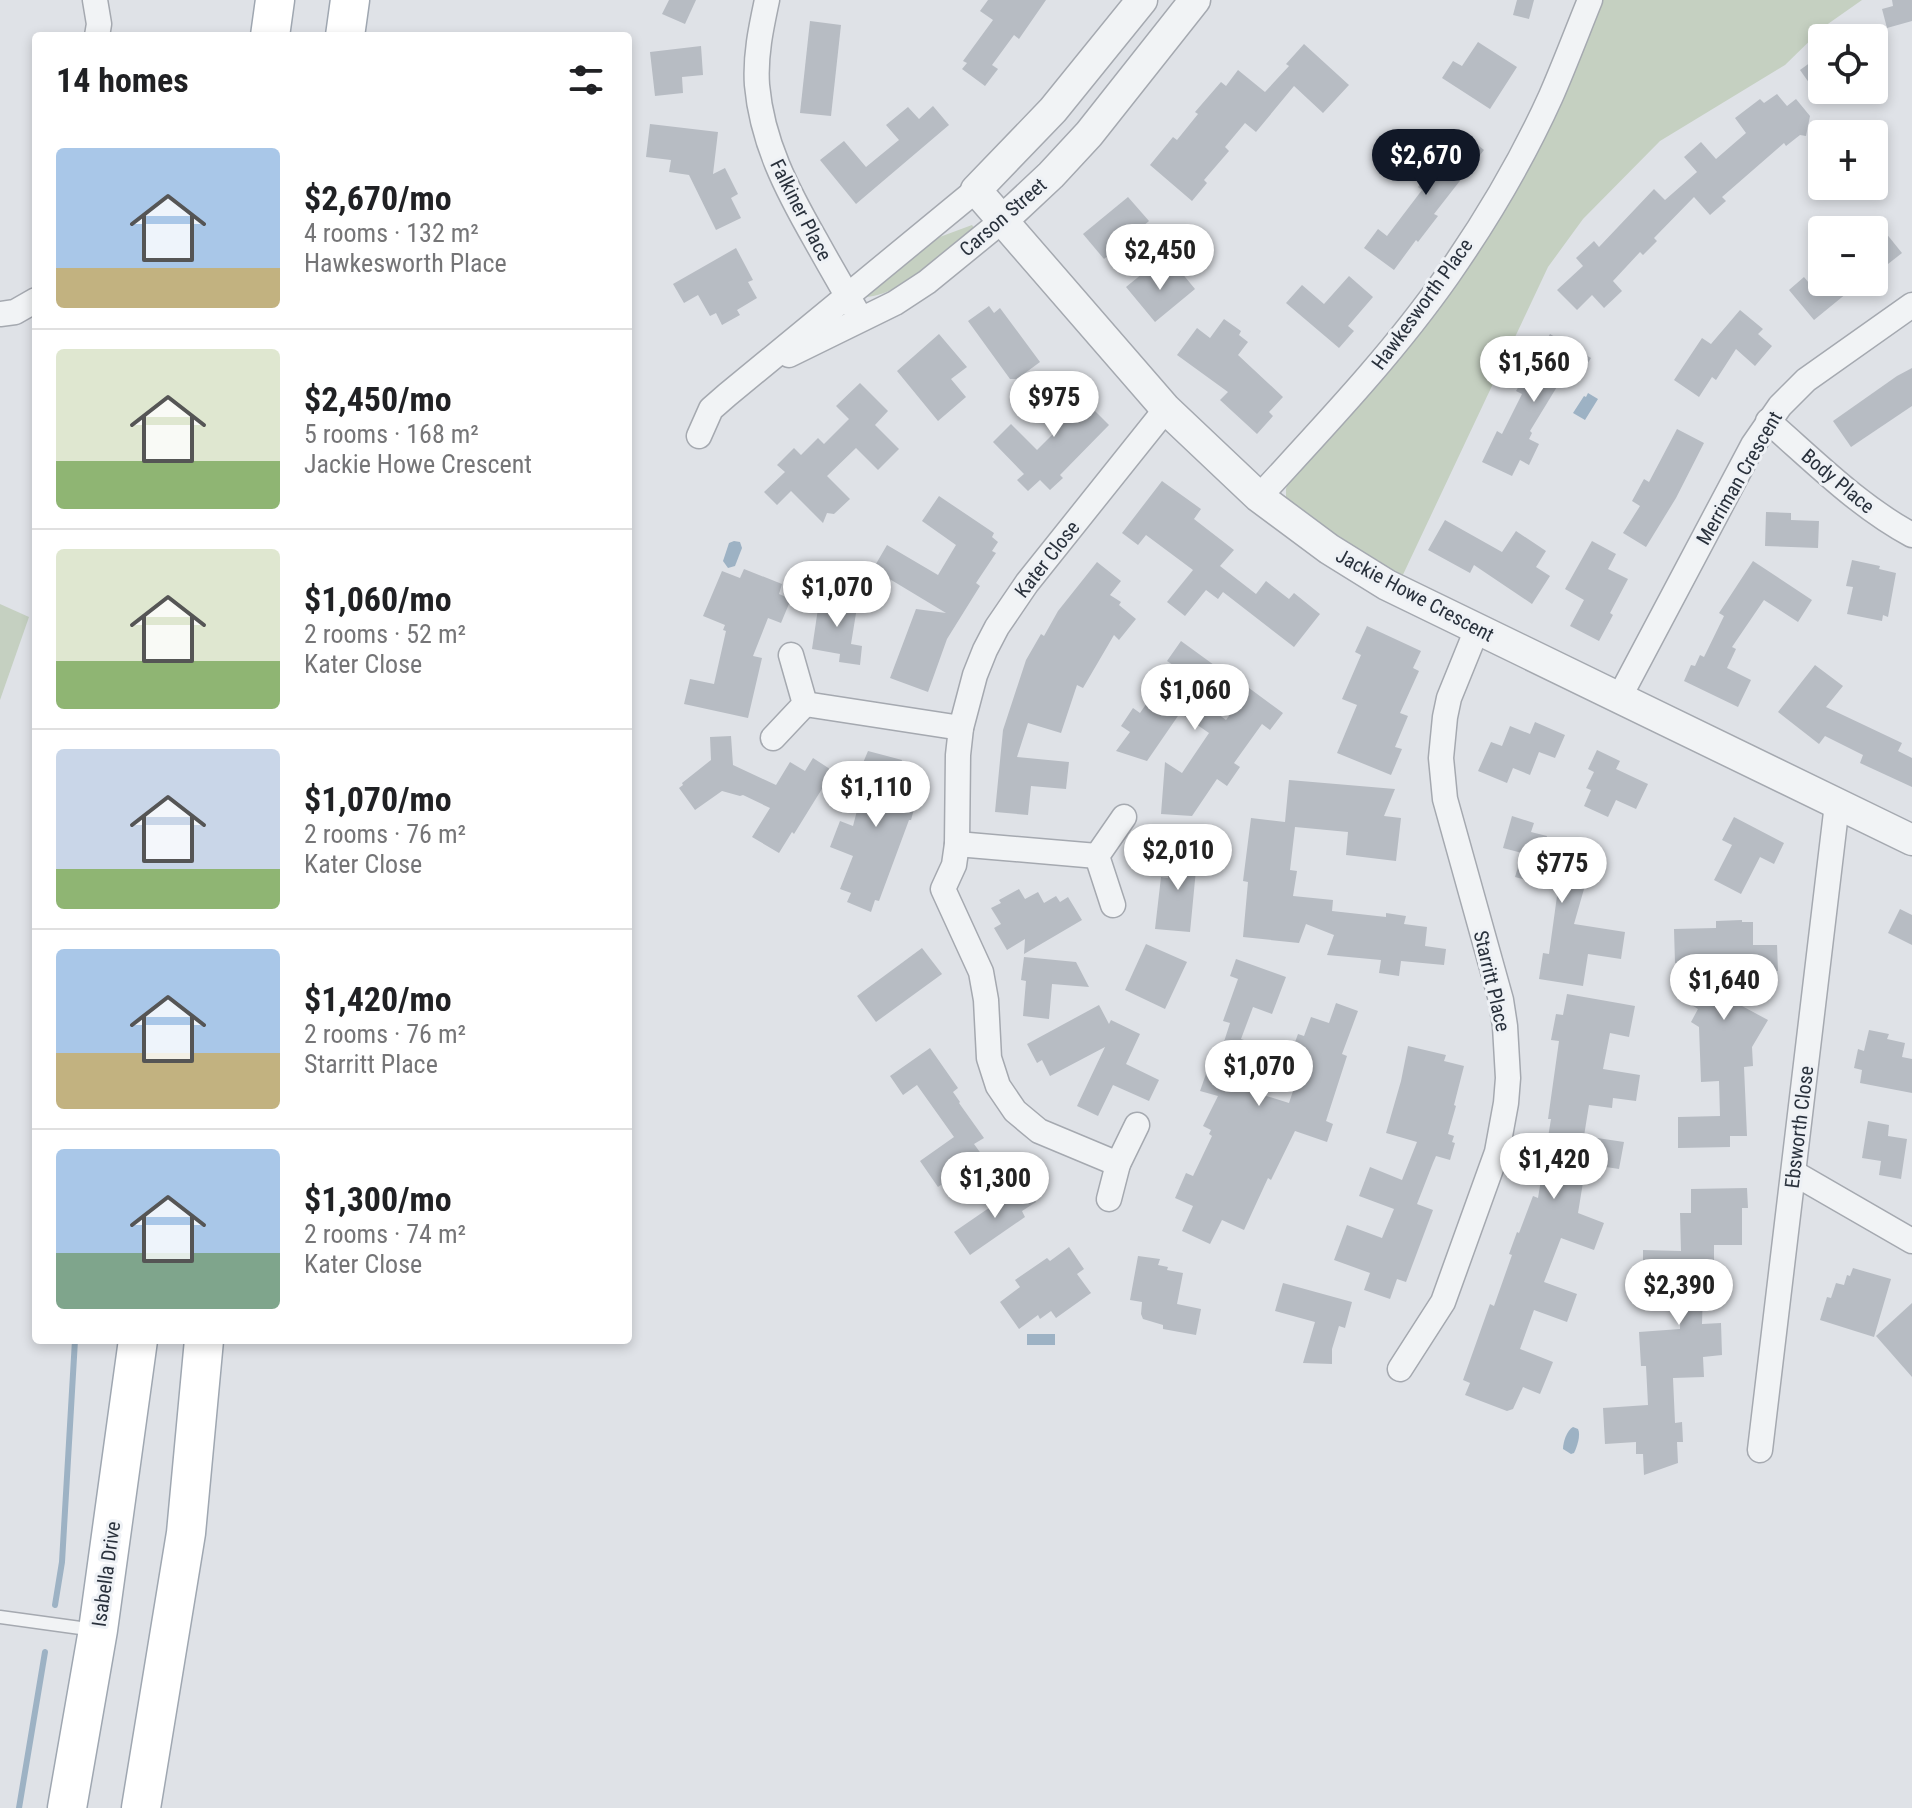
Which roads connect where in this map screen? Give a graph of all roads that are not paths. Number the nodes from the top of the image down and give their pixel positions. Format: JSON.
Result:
{"nodes":[{"id":1,"x":95,"y":0,"type":"edge"},
{"id":2,"x":275,"y":0,"type":"edge"},
{"id":3,"x":350,"y":0,"type":"edge"},
{"id":4,"x":767,"y":0,"type":"edge"},
{"id":5,"x":1142,"y":0,"type":"edge"},
{"id":6,"x":1195,"y":0,"type":"edge"},
{"id":7,"x":1590,"y":0,"type":"edge"},
{"id":8,"x":98,"y":32,"type":"edge"},
{"id":9,"x":271,"y":32,"type":"edge"},
{"id":10,"x":346,"y":32,"type":"edge"},
{"id":11,"x":976,"y":190,"type":"junction"},
{"id":12,"x":1003,"y":220,"type":"junction"},
{"id":13,"x":848,"y":296,"type":"junction"},
{"id":14,"x":32,"y":302,"type":"edge"},
{"id":15,"x":1912,"y":305,"type":"edge"},
{"id":16,"x":0,"y":314,"type":"edge"},
{"id":17,"x":861,"y":319,"type":"junction"},
{"id":18,"x":758,"y":369,"type":"junction"},
{"id":19,"x":1166,"y":409,"type":"junction"},
{"id":20,"x":1768,"y":421,"type":"junction"},
{"id":21,"x":699,"y":436,"type":"dead end"},
{"id":22,"x":1259,"y":497,"type":"junction"},
{"id":23,"x":1912,"y":535,"type":"edge"},
{"id":24,"x":1477,"y":629,"type":"junction"},
{"id":25,"x":791,"y":655,"type":"dead end"},
{"id":26,"x":1619,"y":698,"type":"junction"},
{"id":27,"x":805,"y":704,"type":"junction"},
{"id":28,"x":961,"y":728,"type":"junction"},
{"id":29,"x":773,"y":738,"type":"dead end"},
{"id":30,"x":1837,"y":804,"type":"junction"},
{"id":31,"x":1124,"y":817,"type":"dead end"},
{"id":32,"x":1912,"y":840,"type":"edge"},
{"id":33,"x":957,"y":844,"type":"junction"},
{"id":34,"x":1097,"y":856,"type":"junction"},
{"id":35,"x":1113,"y":905,"type":"dead end"},
{"id":36,"x":1137,"y":1125,"type":"dead end"},
{"id":37,"x":1118,"y":1164,"type":"junction"},
{"id":38,"x":1794,"y":1173,"type":"junction"},
{"id":39,"x":1109,"y":1199,"type":"dead end"},
{"id":40,"x":1912,"y":1241,"type":"edge"},
{"id":41,"x":137,"y":1344,"type":"edge"},
{"id":42,"x":204,"y":1344,"type":"edge"},
{"id":43,"x":1400,"y":1369,"type":"dead end"},
{"id":44,"x":1760,"y":1450,"type":"dead end"},
{"id":45,"x":0,"y":1617,"type":"edge"},
{"id":46,"x":98,"y":1630,"type":"junction"},
{"id":47,"x":148,"y":1771,"type":"junction"},
{"id":48,"x":67,"y":1808,"type":"edge"},
{"id":49,"x":133,"y":1808,"type":"edge"},
{"id":50,"x":141,"y":1808,"type":"edge"}],
"edges":[{"from":1,"to":8,"type":"street"},
{"from":2,"to":9,"type":"main road"},
{"from":3,"to":10,"type":"main road"},
{"from":4,"to":13,"type":"street","name":"Falkiner Place"},
{"from":5,"to":11,"type":"street","name":"Carson Street"},
{"from":6,"to":12,"type":"street","name":"Carson Street"},
{"from":7,"to":22,"type":"street","name":"Hawkesworth Place"},
{"from":11,"to":12,"type":"street","name":"Jackie Howe Crescent"},
{"from":11,"to":13,"type":"street","name":"Carson Street"},
{"from":12,"to":17,"type":"street","name":"Carson Street"},
{"from":12,"to":19,"type":"street","name":"Jackie Howe Crescent"},
{"from":13,"to":17,"type":"street","name":"Falkiner Place"},
{"from":13,"to":18,"type":"street","name":"Carson Street"},
{"from":14,"to":16,"type":"street"},
{"from":15,"to":20,"type":"street","name":"Merriman Crescent"},
{"from":17,"to":18,"type":"street","name":"Carson Street"},
{"from":18,"to":21,"type":"street","name":"Carson Street"},
{"from":19,"to":22,"type":"street","name":"Jackie Howe Crescent"},
{"from":19,"to":28,"type":"street","name":"Kater Close"},
{"from":20,"to":23,"type":"street","name":"Body Place"},
{"from":20,"to":26,"type":"street","name":"Merriman Crescent"},
{"from":22,"to":24,"type":"street","name":"Jackie Howe Crescent"},
{"from":24,"to":26,"type":"street","name":"Jackie Howe Crescent"},
{"from":24,"to":43,"type":"street","name":"Starritt Place"},
{"from":25,"to":27,"type":"street"},
{"from":26,"to":30,"type":"street","name":"Jackie Howe Crescent"},
{"from":27,"to":28,"type":"street"},
{"from":27,"to":29,"type":"street"},
{"from":28,"to":33,"type":"street","name":"Kater Close"},
{"from":30,"to":32,"type":"street","name":"Jackie Howe Crescent"},
{"from":30,"to":38,"type":"street","name":"Ebsworth Close"},
{"from":31,"to":34,"type":"street"},
{"from":33,"to":34,"type":"street"},
{"from":33,"to":37,"type":"street","name":"Kater Close"},
{"from":34,"to":35,"type":"street"},
{"from":36,"to":37,"type":"street"},
{"from":37,"to":39,"type":"street"},
{"from":38,"to":40,"type":"street"},
{"from":38,"to":44,"type":"street","name":"Ebsworth Close"},
{"from":41,"to":46,"type":"main road","name":"Isabella Drive"},
{"from":42,"to":47,"type":"main road"},
{"from":45,"to":46,"type":"lane"},
{"from":46,"to":48,"type":"main road","name":"Isabella Drive"},
{"from":47,"to":49,"type":"main road"},
{"from":47,"to":50,"type":"main road"}]}
